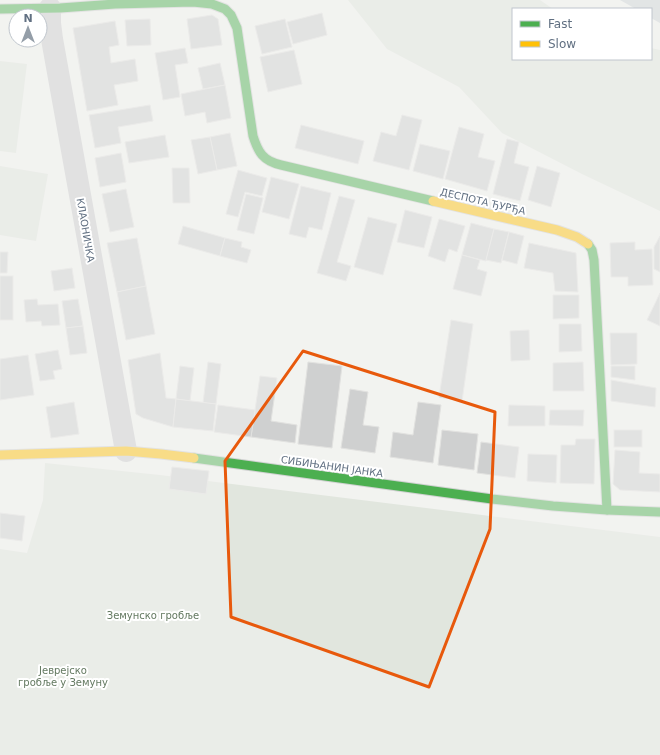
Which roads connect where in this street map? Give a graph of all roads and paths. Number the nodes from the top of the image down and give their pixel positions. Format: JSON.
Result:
{"nodes":[{"id":1,"x":50,"y":8,"type":"junction"},
{"id":2,"x":0,"y":10,"type":"edge"},
{"id":3,"x":126,"y":451,"type":"junction"},
{"id":4,"x":0,"y":455,"type":"edge"},
{"id":5,"x":607,"y":510,"type":"junction"},
{"id":6,"x":660,"y":512,"type":"edge"}],
"edges":[{"from":1,"to":2,"type":"street"},
{"from":1,"to":3,"type":"street","name":"КЛАОНИЧКА"},
{"from":1,"to":5,"type":"street","name":"ДЕСПОТА ЂУРЂА"},
{"from":3,"to":4,"type":"street","name":"СИБИЊАНИН ЈАНКА"},
{"from":3,"to":5,"type":"street","name":"СИБИЊАНИН ЈАНКА"},
{"from":5,"to":6,"type":"street","name":"СИБИЊАНИН ЈАНКА"}]}
